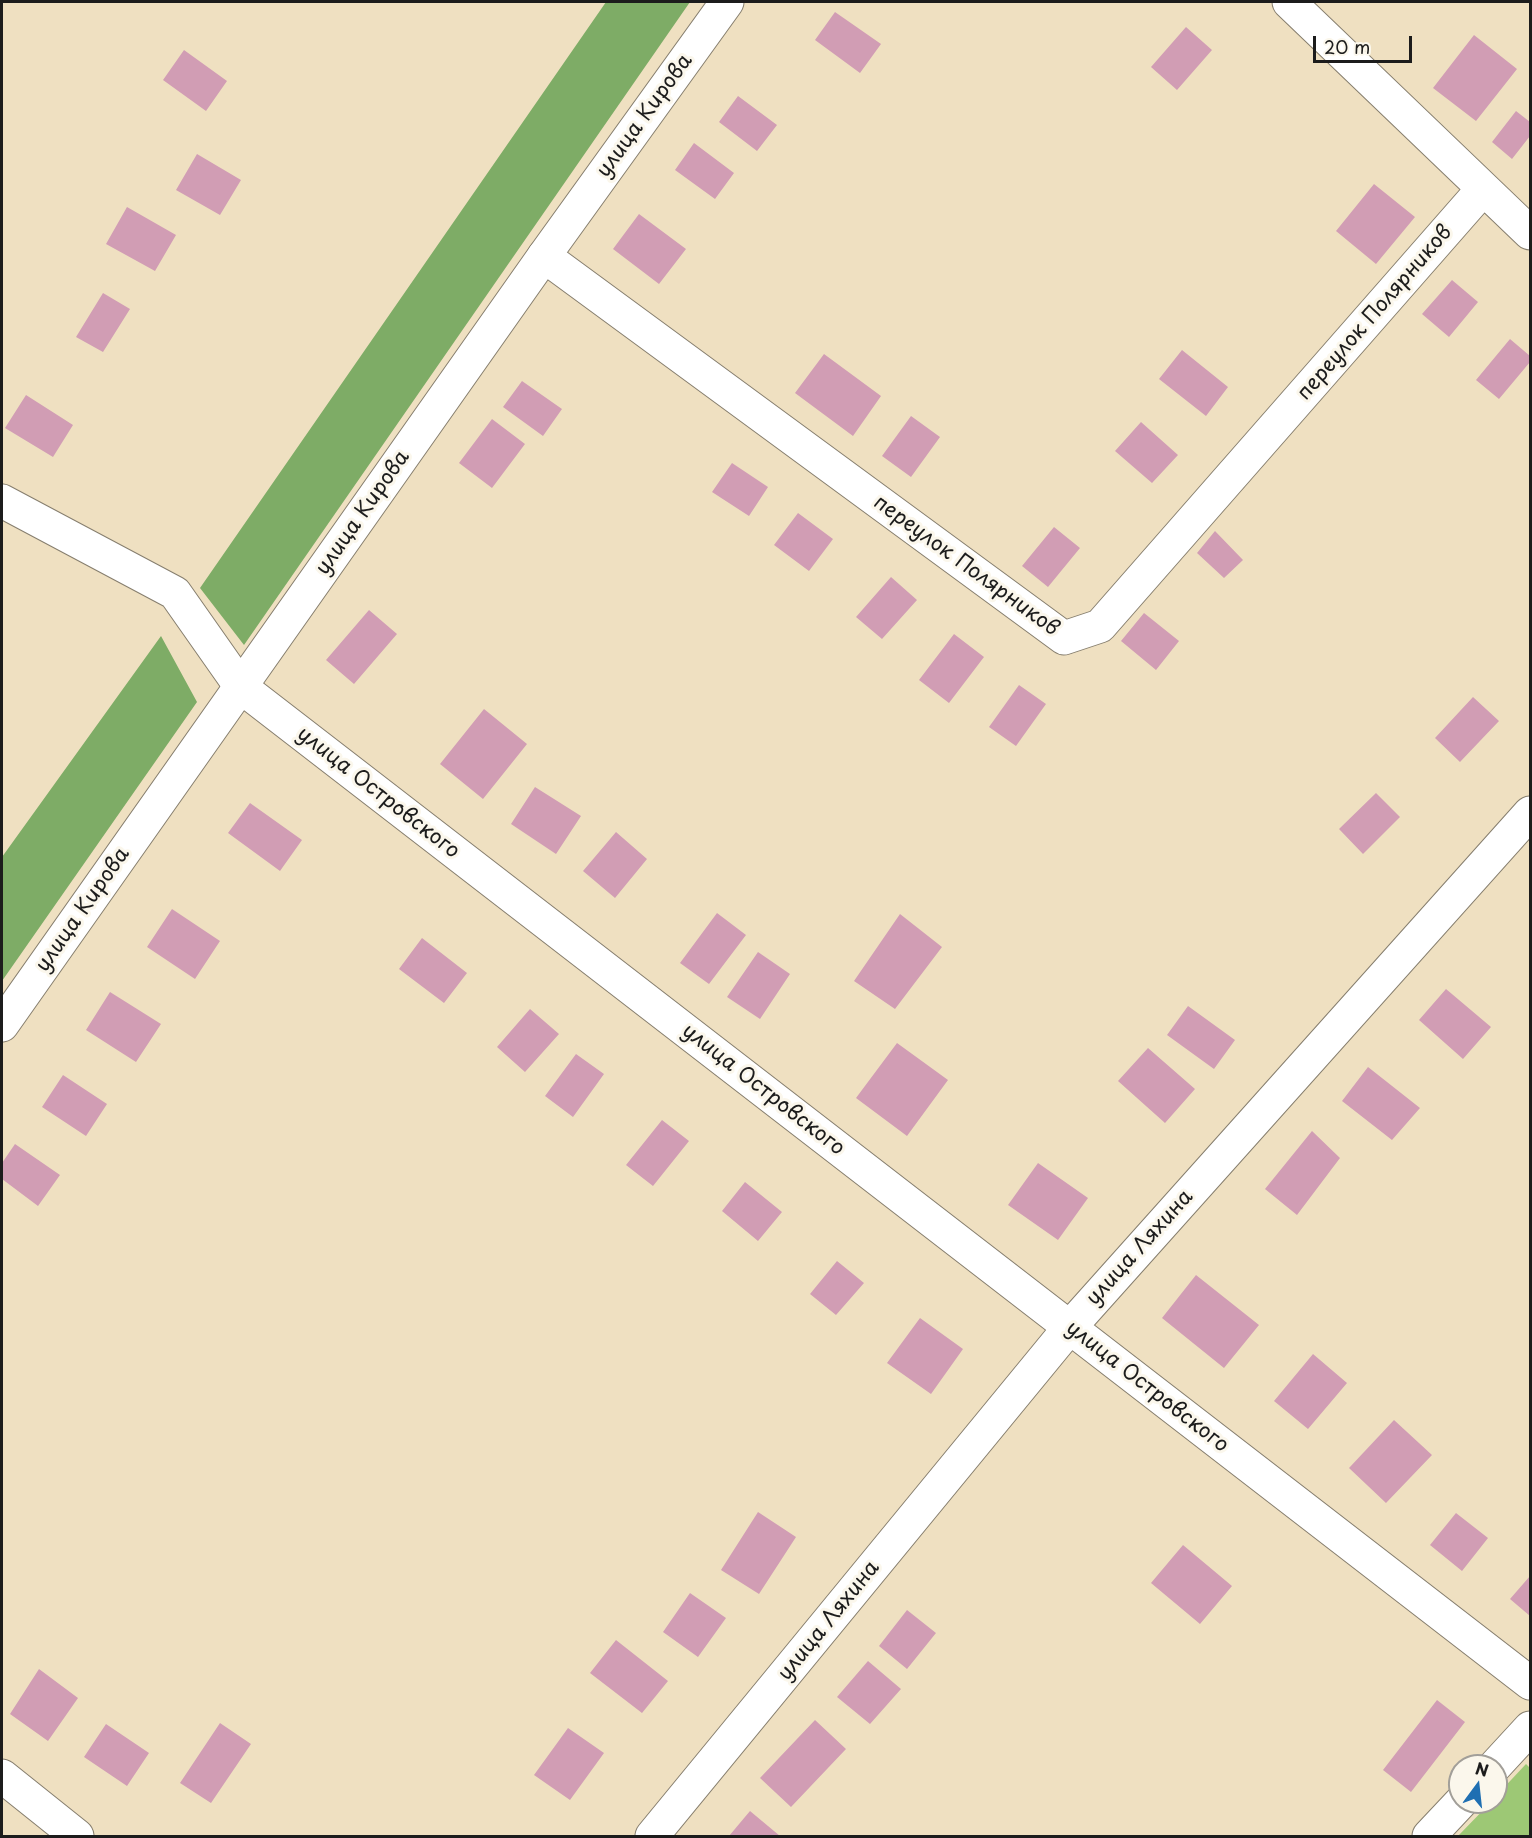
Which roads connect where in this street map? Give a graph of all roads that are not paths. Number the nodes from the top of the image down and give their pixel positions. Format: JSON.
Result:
{"nodes":[{"id":1,"x":727,"y":2,"type":"edge"},
{"id":2,"x":1289,"y":2,"type":"edge"},
{"id":3,"x":1483,"y":189,"type":"junction"},
{"id":4,"x":1530,"y":233,"type":"edge"},
{"id":5,"x":544,"y":256,"type":"junction"},
{"id":6,"x":2,"y":501,"type":"edge"},
{"id":7,"x":241,"y":687,"type":"junction"},
{"id":8,"x":1530,"y":813,"type":"edge"},
{"id":9,"x":2,"y":1025,"type":"edge"},
{"id":10,"x":1070,"y":1327,"type":"junction"},
{"id":11,"x":1530,"y":1683,"type":"edge"},
{"id":12,"x":1530,"y":1728,"type":"edge"},
{"id":13,"x":1506,"y":1754,"type":"edge"},
{"id":14,"x":2,"y":1776,"type":"edge"},
{"id":15,"x":1450,"y":1814,"type":"edge"},
{"id":16,"x":77,"y":1836,"type":"edge"},
{"id":17,"x":652,"y":1836,"type":"edge"},
{"id":18,"x":1429,"y":1836,"type":"edge"}],
"edges":[{"from":1,"to":5,"type":"street","name":"улица Кирова"},
{"from":2,"to":3,"type":"street"},
{"from":3,"to":4,"type":"street"},
{"from":3,"to":5,"type":"street","name":"переулок Полярников"},
{"from":5,"to":7,"type":"street","name":"улица Кирова"},
{"from":6,"to":7,"type":"street","name":"улица Островского"},
{"from":7,"to":9,"type":"street","name":"улица Кирова"},
{"from":7,"to":10,"type":"street","name":"улица Островского"},
{"from":8,"to":10,"type":"street","name":"улица Ляхина"},
{"from":10,"to":11,"type":"street","name":"улица Островского"},
{"from":10,"to":17,"type":"street","name":"улица Ляхина"},
{"from":12,"to":13,"type":"street"},
{"from":14,"to":16,"type":"street"},
{"from":15,"to":18,"type":"street"}]}
